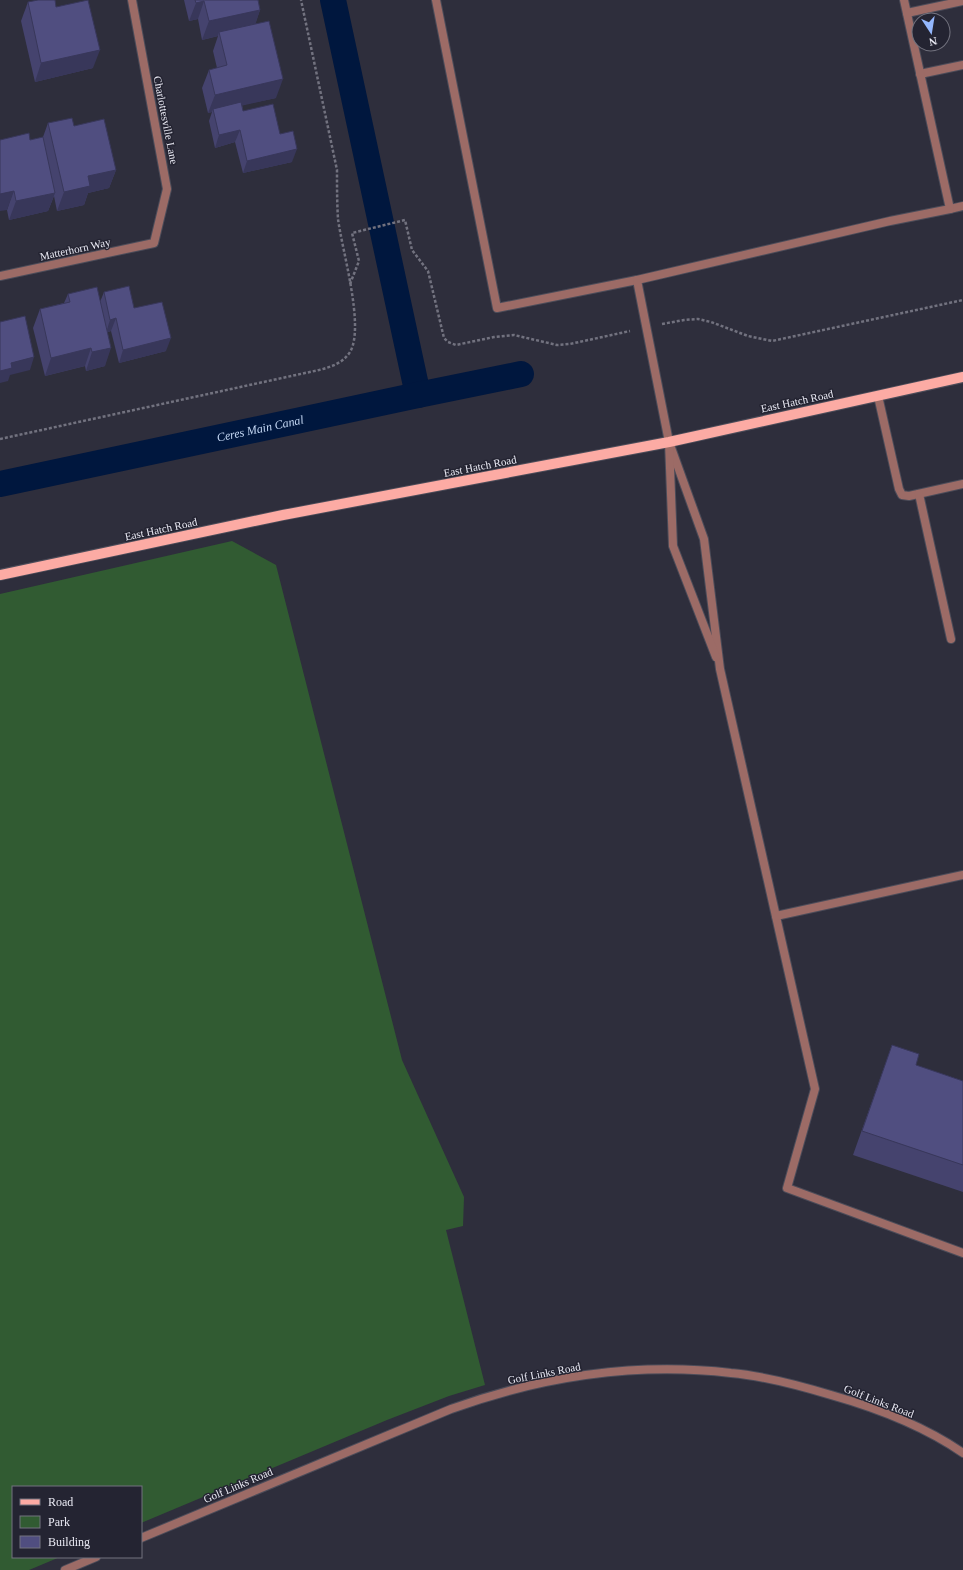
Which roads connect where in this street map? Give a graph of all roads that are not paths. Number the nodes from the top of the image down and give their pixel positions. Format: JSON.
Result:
{"nodes":[{"id":1,"x":132,"y":0,"type":"edge"},
{"id":2,"x":436,"y":0,"type":"edge"},
{"id":3,"x":904,"y":0,"type":"edge"},
{"id":4,"x":963,"y":1,"type":"edge"},
{"id":5,"x":951,"y":2,"type":"edge"},
{"id":6,"x":907,"y":13,"type":"junction"},
{"id":7,"x":963,"y":65,"type":"edge"},
{"id":8,"x":920,"y":74,"type":"junction"},
{"id":9,"x":963,"y":206,"type":"edge"},
{"id":10,"x":950,"y":209,"type":"junction"},
{"id":11,"x":154,"y":243,"type":"joint"},
{"id":12,"x":0,"y":276,"type":"edge"},
{"id":13,"x":636,"y":280,"type":"junction"},
{"id":14,"x":963,"y":377,"type":"edge"},
{"id":15,"x":878,"y":396,"type":"junction"},
{"id":16,"x":669,"y":442,"type":"junction"},
{"id":17,"x":963,"y":484,"type":"edge"},
{"id":18,"x":919,"y":494,"type":"junction"},
{"id":19,"x":0,"y":575,"type":"edge"},
{"id":20,"x":951,"y":639,"type":"dead end"},
{"id":21,"x":720,"y":669,"type":"junction"},
{"id":22,"x":963,"y":875,"type":"edge"},
{"id":23,"x":776,"y":916,"type":"junction"},
{"id":24,"x":963,"y":1253,"type":"edge"},
{"id":25,"x":963,"y":1453,"type":"edge"},
{"id":26,"x":142,"y":1538,"type":"edge"},
{"id":27,"x":94,"y":1558,"type":"edge"},
{"id":28,"x":65,"y":1570,"type":"edge"}],
"edges":[{"from":1,"to":11,"type":"street","name":"Charlottesville Lane"},
{"from":2,"to":13,"type":"street"},
{"from":3,"to":6,"type":"street"},
{"from":4,"to":5,"type":"street"},
{"from":5,"to":6,"type":"street"},
{"from":6,"to":8,"type":"street"},
{"from":7,"to":8,"type":"street"},
{"from":8,"to":10,"type":"street"},
{"from":9,"to":10,"type":"street"},
{"from":10,"to":13,"type":"street"},
{"from":11,"to":12,"type":"street","name":"Matterhorn Way"},
{"from":13,"to":16,"type":"street"},
{"from":14,"to":15,"type":"main road","name":"East Hatch Road"},
{"from":15,"to":16,"type":"main road","name":"East Hatch Road"},
{"from":15,"to":18,"type":"street"},
{"from":16,"to":19,"type":"main road","name":"East Hatch Road"},
{"from":16,"to":21,"type":"street"},
{"from":16,"to":21,"type":"street"},
{"from":17,"to":18,"type":"street"},
{"from":18,"to":20,"type":"street"},
{"from":21,"to":23,"type":"street"},
{"from":22,"to":23,"type":"street"},
{"from":23,"to":24,"type":"street"},
{"from":25,"to":26,"type":"street","name":"Golf Links Road"},
{"from":27,"to":28,"type":"street"}]}
